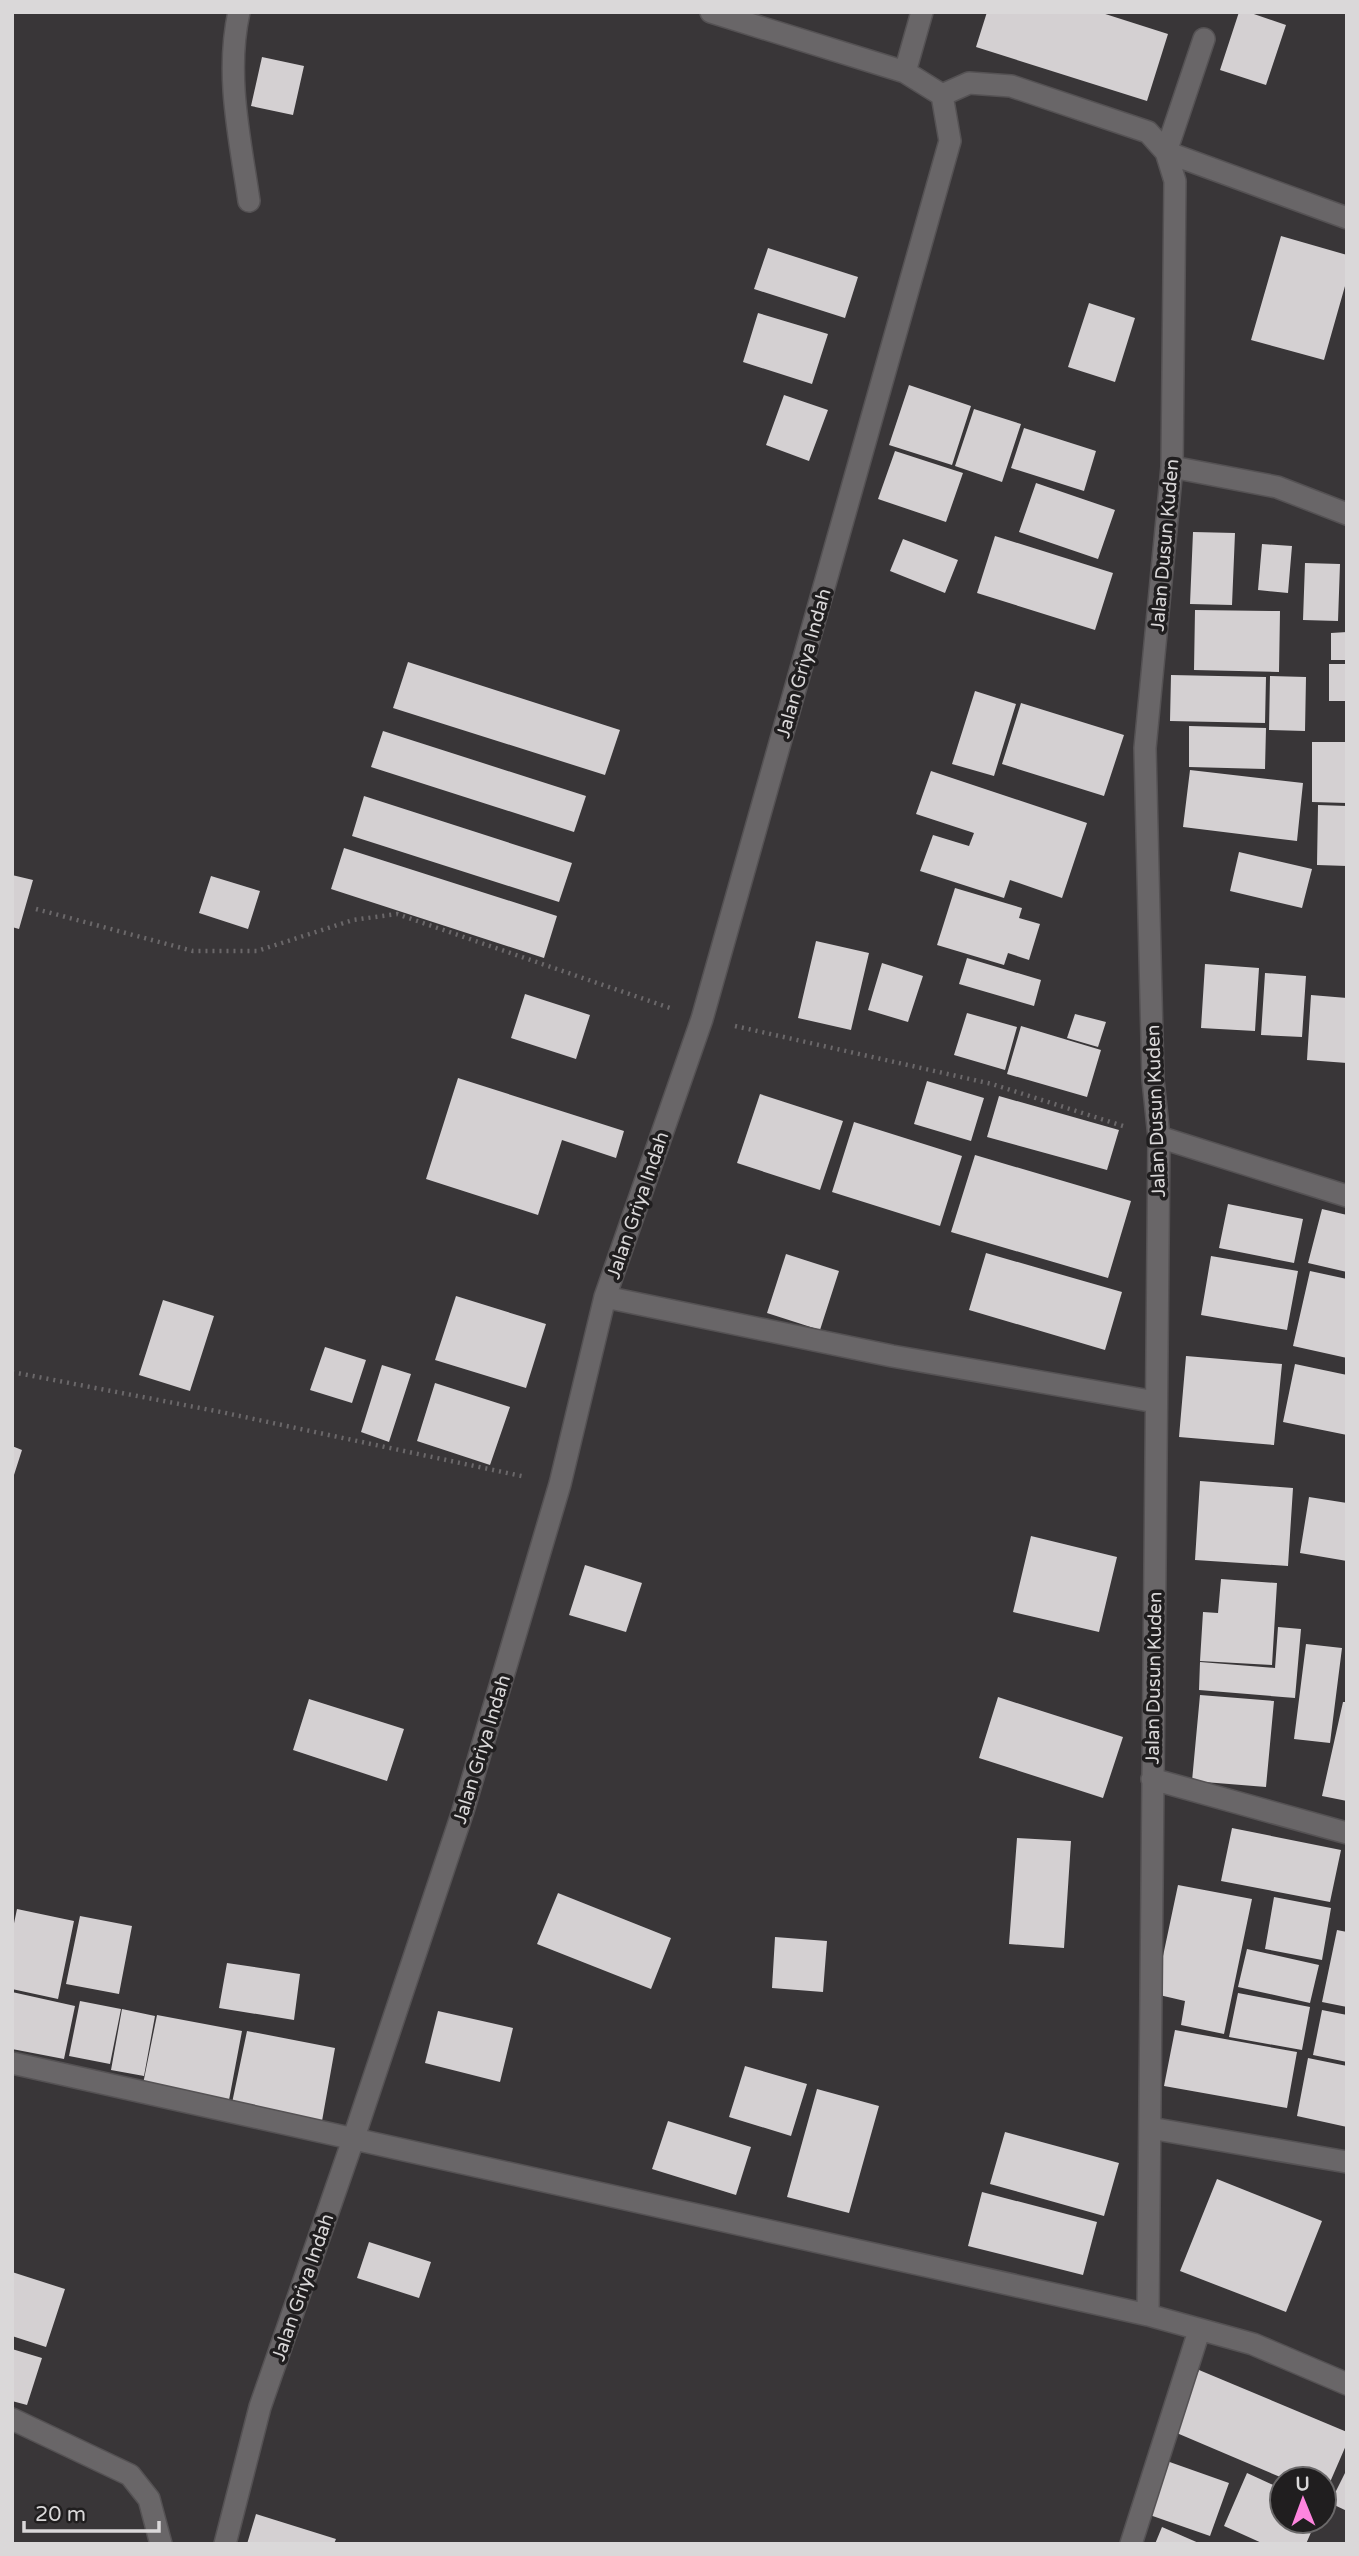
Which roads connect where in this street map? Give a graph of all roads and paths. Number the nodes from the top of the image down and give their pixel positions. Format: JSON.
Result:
{"nodes":[{"id":1,"x":239,"y":12,"type":"edge"},
{"id":2,"x":711,"y":12,"type":"edge"},
{"id":3,"x":922,"y":12,"type":"edge"},
{"id":4,"x":1204,"y":40,"type":"dead end"},
{"id":5,"x":905,"y":72,"type":"junction"},
{"id":6,"x":942,"y":95,"type":"junction"},
{"id":7,"x":1166,"y":152,"type":"junction"},
{"id":8,"x":248,"y":201,"type":"dead end"},
{"id":9,"x":1347,"y":218,"type":"edge"},
{"id":10,"x":1172,"y":467,"type":"junction"},
{"id":11,"x":1347,"y":513,"type":"edge"},
{"id":12,"x":36,"y":909,"type":"dead end"},
{"id":13,"x":702,"y":1019,"type":"junction"},
{"id":14,"x":1159,"y":1137,"type":"junction"},
{"id":15,"x":1345,"y":1189,"type":"edge"},
{"id":16,"x":605,"y":1297,"type":"junction"},
{"id":17,"x":12,"y":1372,"type":"edge"},
{"id":18,"x":1156,"y":1402,"type":"junction"},
{"id":19,"x":560,"y":1484,"type":"junction"},
{"id":20,"x":1152,"y":1779,"type":"junction"},
{"id":21,"x":1347,"y":1833,"type":"edge"},
{"id":22,"x":12,"y":2063,"type":"edge"},
{"id":23,"x":1150,"y":2128,"type":"junction"},
{"id":24,"x":353,"y":2140,"type":"junction"},
{"id":25,"x":1347,"y":2162,"type":"edge"},
{"id":26,"x":1147,"y":2315,"type":"junction"},
{"id":27,"x":1199,"y":2331,"type":"junction"},
{"id":28,"x":1347,"y":2384,"type":"edge"},
{"id":29,"x":12,"y":2419,"type":"edge"},
{"id":30,"x":161,"y":2544,"type":"edge"},
{"id":31,"x":225,"y":2544,"type":"edge"},
{"id":32,"x":1131,"y":2544,"type":"edge"}],
"edges":[{"from":1,"to":8,"type":"street"},
{"from":2,"to":5,"type":"street"},
{"from":3,"to":5,"type":"street"},
{"from":4,"to":7,"type":"street"},
{"from":5,"to":6,"type":"street"},
{"from":6,"to":7,"type":"street"},
{"from":6,"to":13,"type":"street","name":"Jalan Griya Indah"},
{"from":7,"to":9,"type":"street"},
{"from":7,"to":10,"type":"street","name":"Jalan Dusun Kuden"},
{"from":10,"to":11,"type":"street"},
{"from":10,"to":14,"type":"street","name":"Jalan Dusun Kuden"},
{"from":12,"to":13,"type":"path"},
{"from":13,"to":14,"type":"path"},
{"from":13,"to":16,"type":"street","name":"Jalan Griya Indah"},
{"from":14,"to":15,"type":"street"},
{"from":14,"to":18,"type":"street","name":"Jalan Dusun Kuden"},
{"from":16,"to":18,"type":"street"},
{"from":16,"to":19,"type":"street","name":"Jalan Griya Indah"},
{"from":17,"to":19,"type":"path"},
{"from":18,"to":20,"type":"street","name":"Jalan Dusun Kuden"},
{"from":19,"to":24,"type":"street","name":"Jalan Griya Indah"},
{"from":20,"to":21,"type":"street"},
{"from":20,"to":23,"type":"street","name":"Jalan Dusun Kuden"},
{"from":22,"to":24,"type":"street"},
{"from":23,"to":25,"type":"street"},
{"from":23,"to":26,"type":"street","name":"Jalan Dusun Kuden"},
{"from":24,"to":26,"type":"street"},
{"from":24,"to":31,"type":"street","name":"Jalan Griya Indah"},
{"from":26,"to":27,"type":"street"},
{"from":27,"to":28,"type":"street"},
{"from":27,"to":32,"type":"street"},
{"from":29,"to":30,"type":"street"}]}
